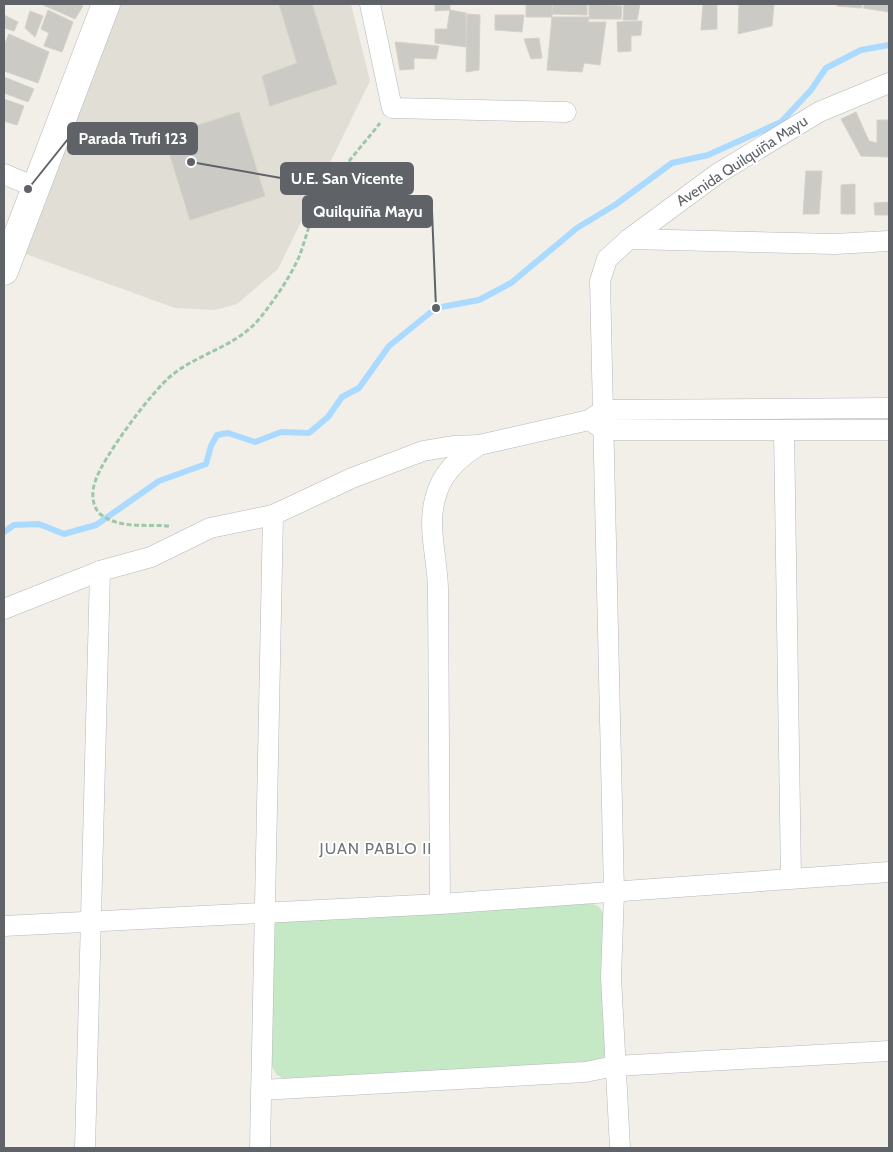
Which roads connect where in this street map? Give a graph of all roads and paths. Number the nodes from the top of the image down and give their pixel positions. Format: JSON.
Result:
{"nodes":[{"id":1,"x":106,"y":4,"type":"edge"},
{"id":2,"x":370,"y":4,"type":"edge"},
{"id":3,"x":889,"y":82,"type":"edge"},
{"id":4,"x":392,"y":108,"type":"junction"},
{"id":5,"x":566,"y":112,"type":"dead end"},
{"id":6,"x":4,"y":174,"type":"edge"},
{"id":7,"x":37,"y":188,"type":"junction"},
{"id":8,"x":629,"y":239,"type":"junction"},
{"id":9,"x":889,"y":241,"type":"edge"},
{"id":10,"x":4,"y":271,"type":"edge"},
{"id":11,"x":889,"y":408,"type":"edge"},
{"id":12,"x":599,"y":420,"type":"junction"},
{"id":13,"x":784,"y":430,"type":"junction"},
{"id":14,"x":889,"y":430,"type":"edge"},
{"id":15,"x":478,"y":445,"type":"junction"},
{"id":16,"x":273,"y":515,"type":"junction"},
{"id":17,"x":172,"y":526,"type":"dead end"},
{"id":18,"x":100,"y":571,"type":"junction"},
{"id":19,"x":4,"y":609,"type":"edge"},
{"id":20,"x":889,"y":872,"type":"edge"},
{"id":21,"x":791,"y":878,"type":"junction"},
{"id":22,"x":614,"y":893,"type":"junction"},
{"id":23,"x":440,"y":904,"type":"junction"},
{"id":24,"x":265,"y":911,"type":"junction"},
{"id":25,"x":91,"y":921,"type":"junction"},
{"id":26,"x":4,"y":926,"type":"edge"},
{"id":27,"x":889,"y":1051,"type":"edge"},
{"id":28,"x":615,"y":1066,"type":"junction"},
{"id":29,"x":261,"y":1090,"type":"junction"},
{"id":30,"x":85,"y":1148,"type":"edge"},
{"id":31,"x":260,"y":1148,"type":"edge"},
{"id":32,"x":620,"y":1148,"type":"edge"}],
"edges":[{"from":1,"to":7,"type":"street"},
{"from":2,"to":4,"type":"street"},
{"from":3,"to":8,"type":"street","name":"Avenida Quilquiña Mayu"},
{"from":4,"to":5,"type":"street"},
{"from":4,"to":17,"type":"path"},
{"from":6,"to":7,"type":"street"},
{"from":7,"to":10,"type":"street"},
{"from":8,"to":9,"type":"street"},
{"from":8,"to":12,"type":"street","name":"Avenida Quilquiña Mayu"},
{"from":11,"to":12,"type":"street"},
{"from":12,"to":13,"type":"street"},
{"from":12,"to":15,"type":"street"},
{"from":12,"to":22,"type":"street"},
{"from":13,"to":14,"type":"street"},
{"from":13,"to":21,"type":"street"},
{"from":15,"to":16,"type":"street"},
{"from":15,"to":23,"type":"street"},
{"from":16,"to":18,"type":"street"},
{"from":16,"to":24,"type":"street"},
{"from":18,"to":19,"type":"street"},
{"from":18,"to":25,"type":"street"},
{"from":20,"to":21,"type":"street"},
{"from":21,"to":22,"type":"street"},
{"from":22,"to":23,"type":"street"},
{"from":22,"to":28,"type":"street"},
{"from":23,"to":24,"type":"street"},
{"from":24,"to":25,"type":"street"},
{"from":24,"to":29,"type":"street"},
{"from":25,"to":26,"type":"street"},
{"from":25,"to":30,"type":"street"},
{"from":27,"to":28,"type":"street"},
{"from":28,"to":29,"type":"street"},
{"from":28,"to":32,"type":"street"},
{"from":29,"to":31,"type":"street"}]}
